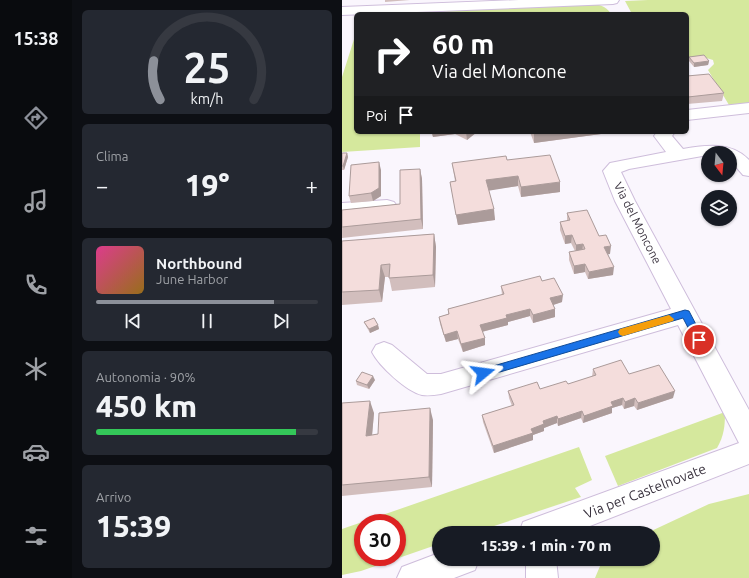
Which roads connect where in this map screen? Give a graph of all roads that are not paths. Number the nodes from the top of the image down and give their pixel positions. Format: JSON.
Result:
{"nodes":[{"id":1,"x":613,"y":0,"type":"edge"},
{"id":2,"x":346,"y":7,"type":"edge"},
{"id":3,"x":620,"y":12,"type":"edge"},
{"id":4,"x":749,"y":108,"type":"edge"},
{"id":5,"x":689,"y":115,"type":"edge"},
{"id":6,"x":665,"y":134,"type":"edge"},
{"id":7,"x":701,"y":151,"type":"edge"},
{"id":8,"x":678,"y":155,"type":"junction"},
{"id":9,"x":737,"y":157,"type":"edge"},
{"id":10,"x":749,"y":171,"type":"edge"},
{"id":11,"x":388,"y":206,"type":"edge"},
{"id":12,"x":342,"y":209,"type":"edge"},
{"id":13,"x":685,"y":314,"type":"junction"},
{"id":14,"x":384,"y":352,"type":"dead end"},
{"id":15,"x":749,"y":436,"type":"edge"},
{"id":16,"x":749,"y":452,"type":"edge"},
{"id":17,"x":570,"y":526,"type":"edge"},
{"id":18,"x":445,"y":566,"type":"edge"},
{"id":19,"x":541,"y":566,"type":"edge"},
{"id":20,"x":413,"y":578,"type":"edge"},
{"id":21,"x":542,"y":578,"type":"edge"}],
"edges":[{"from":1,"to":2,"type":"street"},
{"from":1,"to":3,"type":"street"},
{"from":4,"to":5,"type":"street"},
{"from":6,"to":8,"type":"street"},
{"from":7,"to":8,"type":"street","name":"Via del Moncone"},
{"from":8,"to":13,"type":"street","name":"Via del Moncone"},
{"from":9,"to":10,"type":"street","name":"Via del Moncone"},
{"from":11,"to":12,"type":"street"},
{"from":13,"to":14,"type":"street"},
{"from":13,"to":15,"type":"street","name":"Via del Moncone"},
{"from":16,"to":17,"type":"street","name":"Via per Castelnovate"},
{"from":18,"to":20,"type":"street"},
{"from":19,"to":21,"type":"street"}]}
